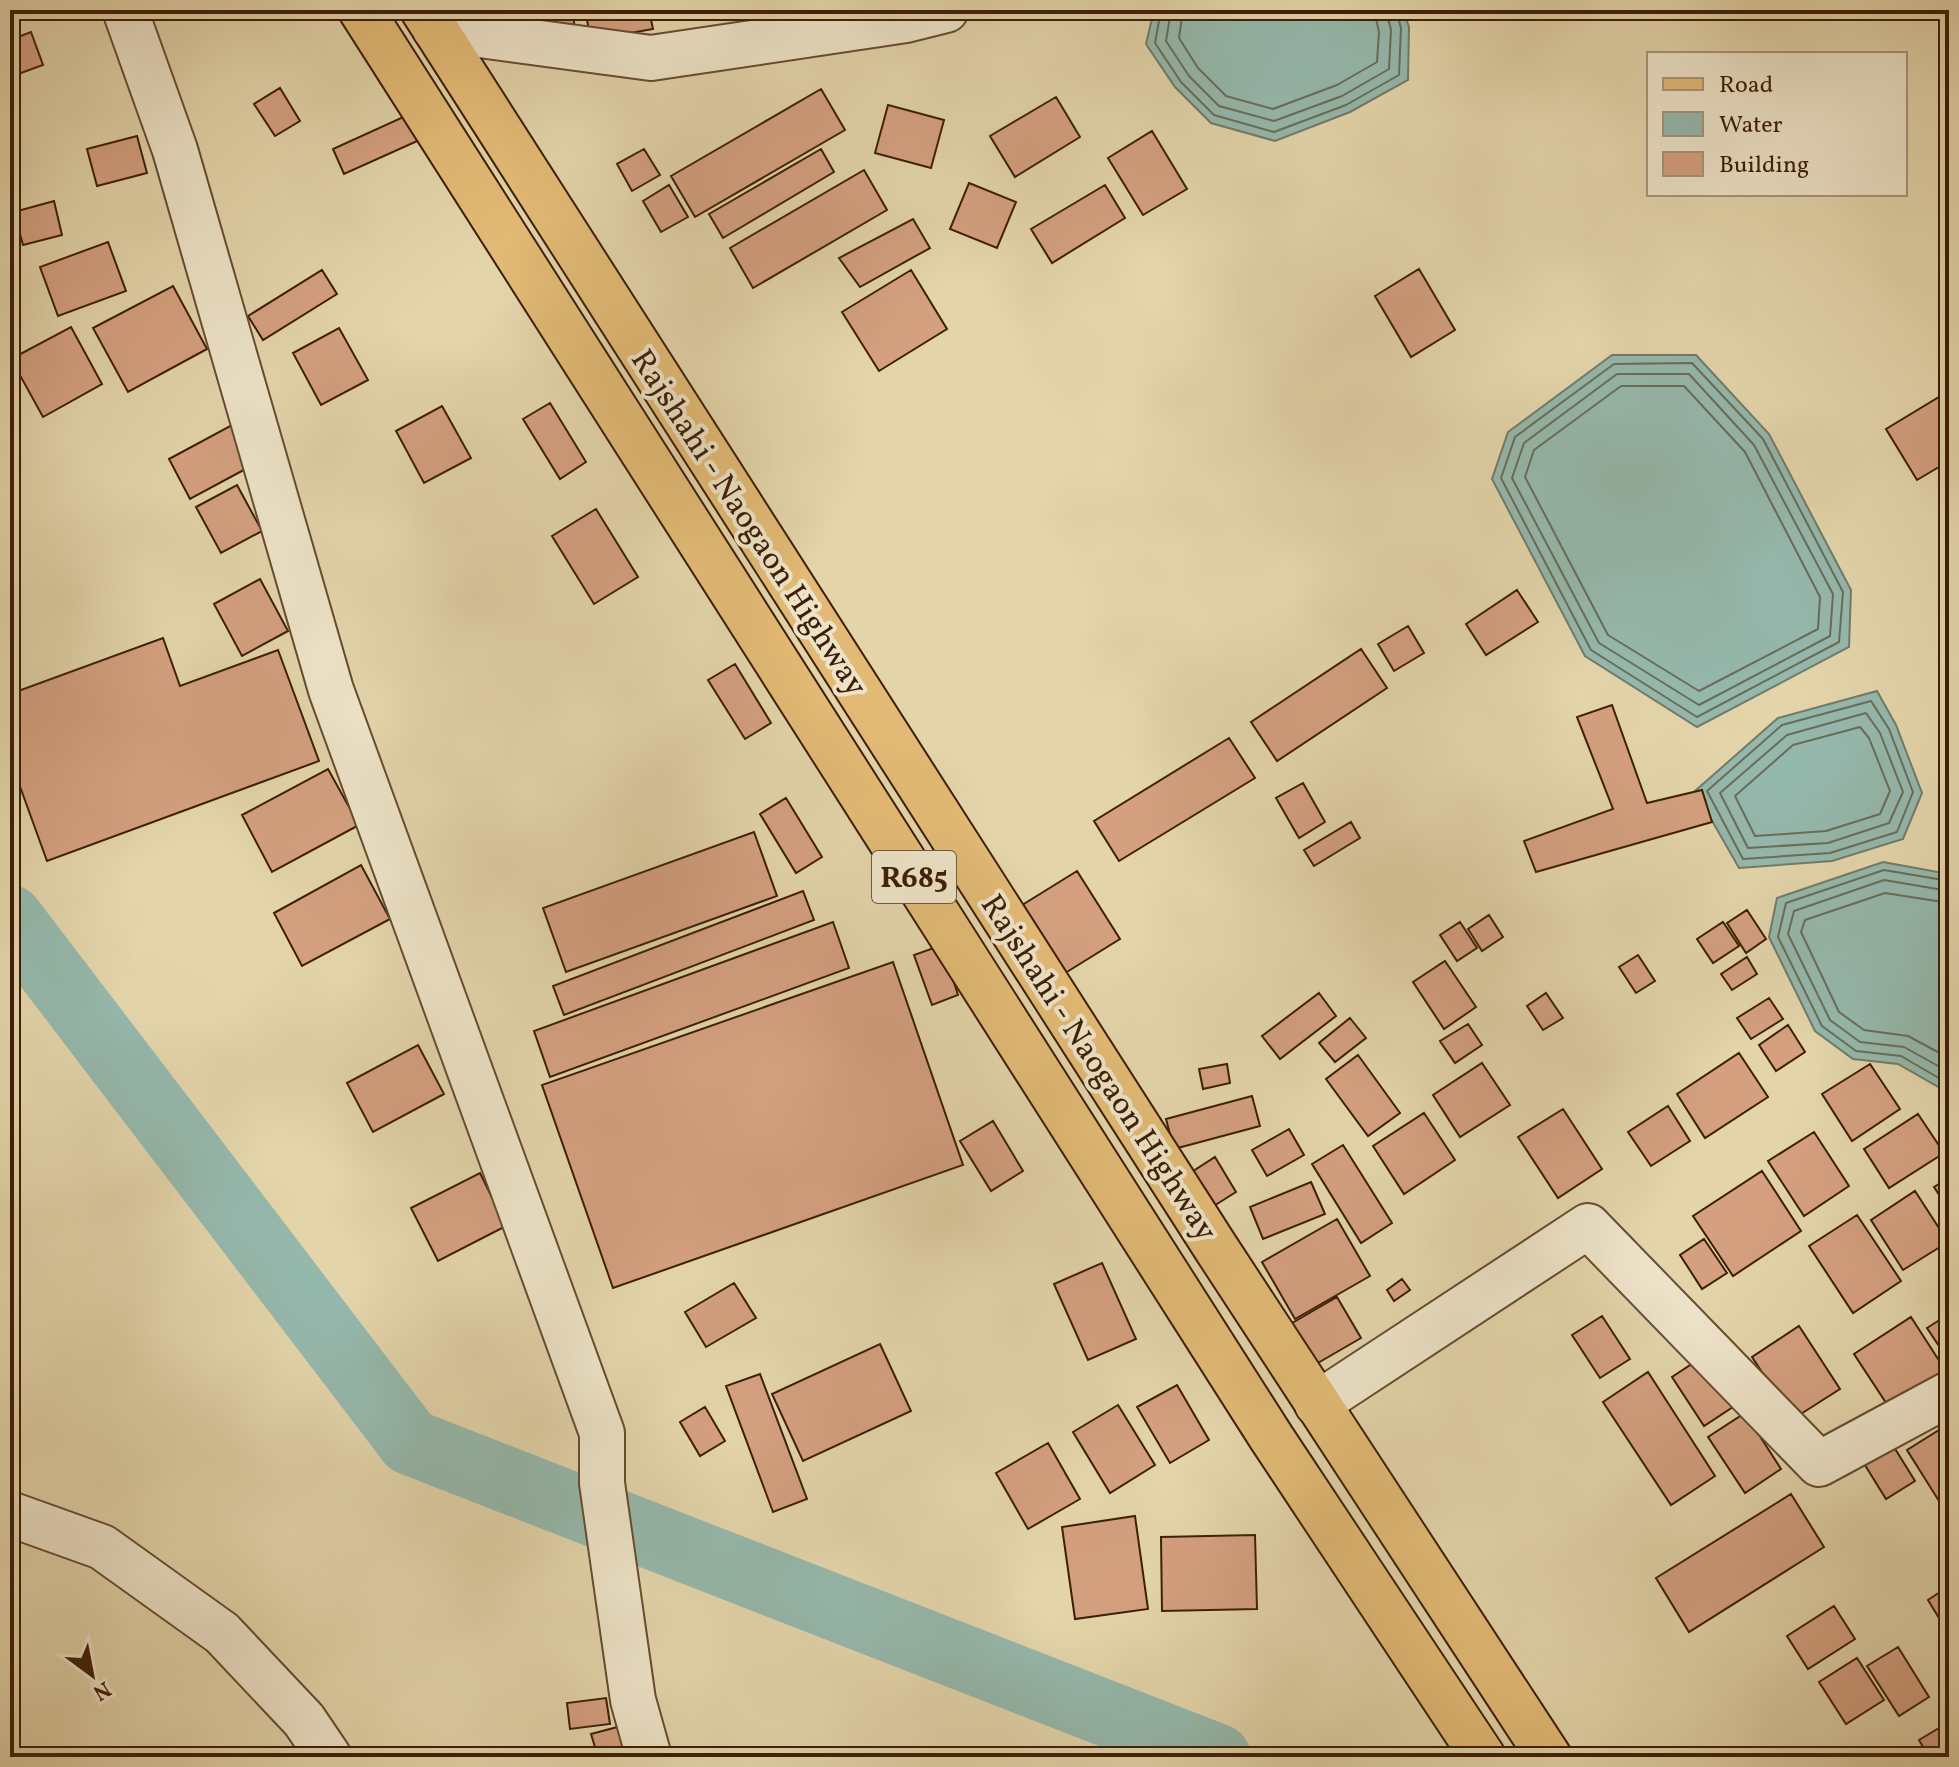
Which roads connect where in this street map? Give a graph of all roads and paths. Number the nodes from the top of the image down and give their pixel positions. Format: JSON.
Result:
{"nodes":[{"id":1,"x":125,"y":10,"type":"edge"},
{"id":2,"x":361,"y":10,"type":"edge"},
{"id":3,"x":946,"y":10,"type":"edge"},
{"id":4,"x":429,"y":20,"type":"edge"},
{"id":5,"x":911,"y":772,"type":"junction"},
{"id":6,"x":866,"y":802,"type":"junction"},
{"id":7,"x":1949,"y":1394,"type":"edge"},
{"id":8,"x":1317,"y":1404,"type":"junction"},
{"id":9,"x":10,"y":1514,"type":"edge"},
{"id":10,"x":1478,"y":1749,"type":"edge"},
{"id":11,"x":329,"y":1757,"type":"edge"},
{"id":12,"x":649,"y":1757,"type":"edge"},
{"id":13,"x":1549,"y":1757,"type":"edge"}],
"edges":[{"from":1,"to":12,"type":"street"},
{"from":2,"to":6,"type":"main road","name":"Rajshahi - Naogaon Highway","number":"R685"},
{"from":3,"to":4,"type":"street"},
{"from":4,"to":5,"type":"main road","name":"Rajshahi - Naogaon Highway","number":"R685"},
{"from":5,"to":6,"type":"main road"},
{"from":5,"to":8,"type":"main road","name":"Rajshahi - Naogaon Highway","number":"R685"},
{"from":6,"to":10,"type":"main road","name":"Rajshahi - Naogaon Highway","number":"R685"},
{"from":7,"to":8,"type":"street"},
{"from":8,"to":13,"type":"main road","name":"Rajshahi - Naogaon Highway","number":"R685"},
{"from":9,"to":11,"type":"street"}]}
